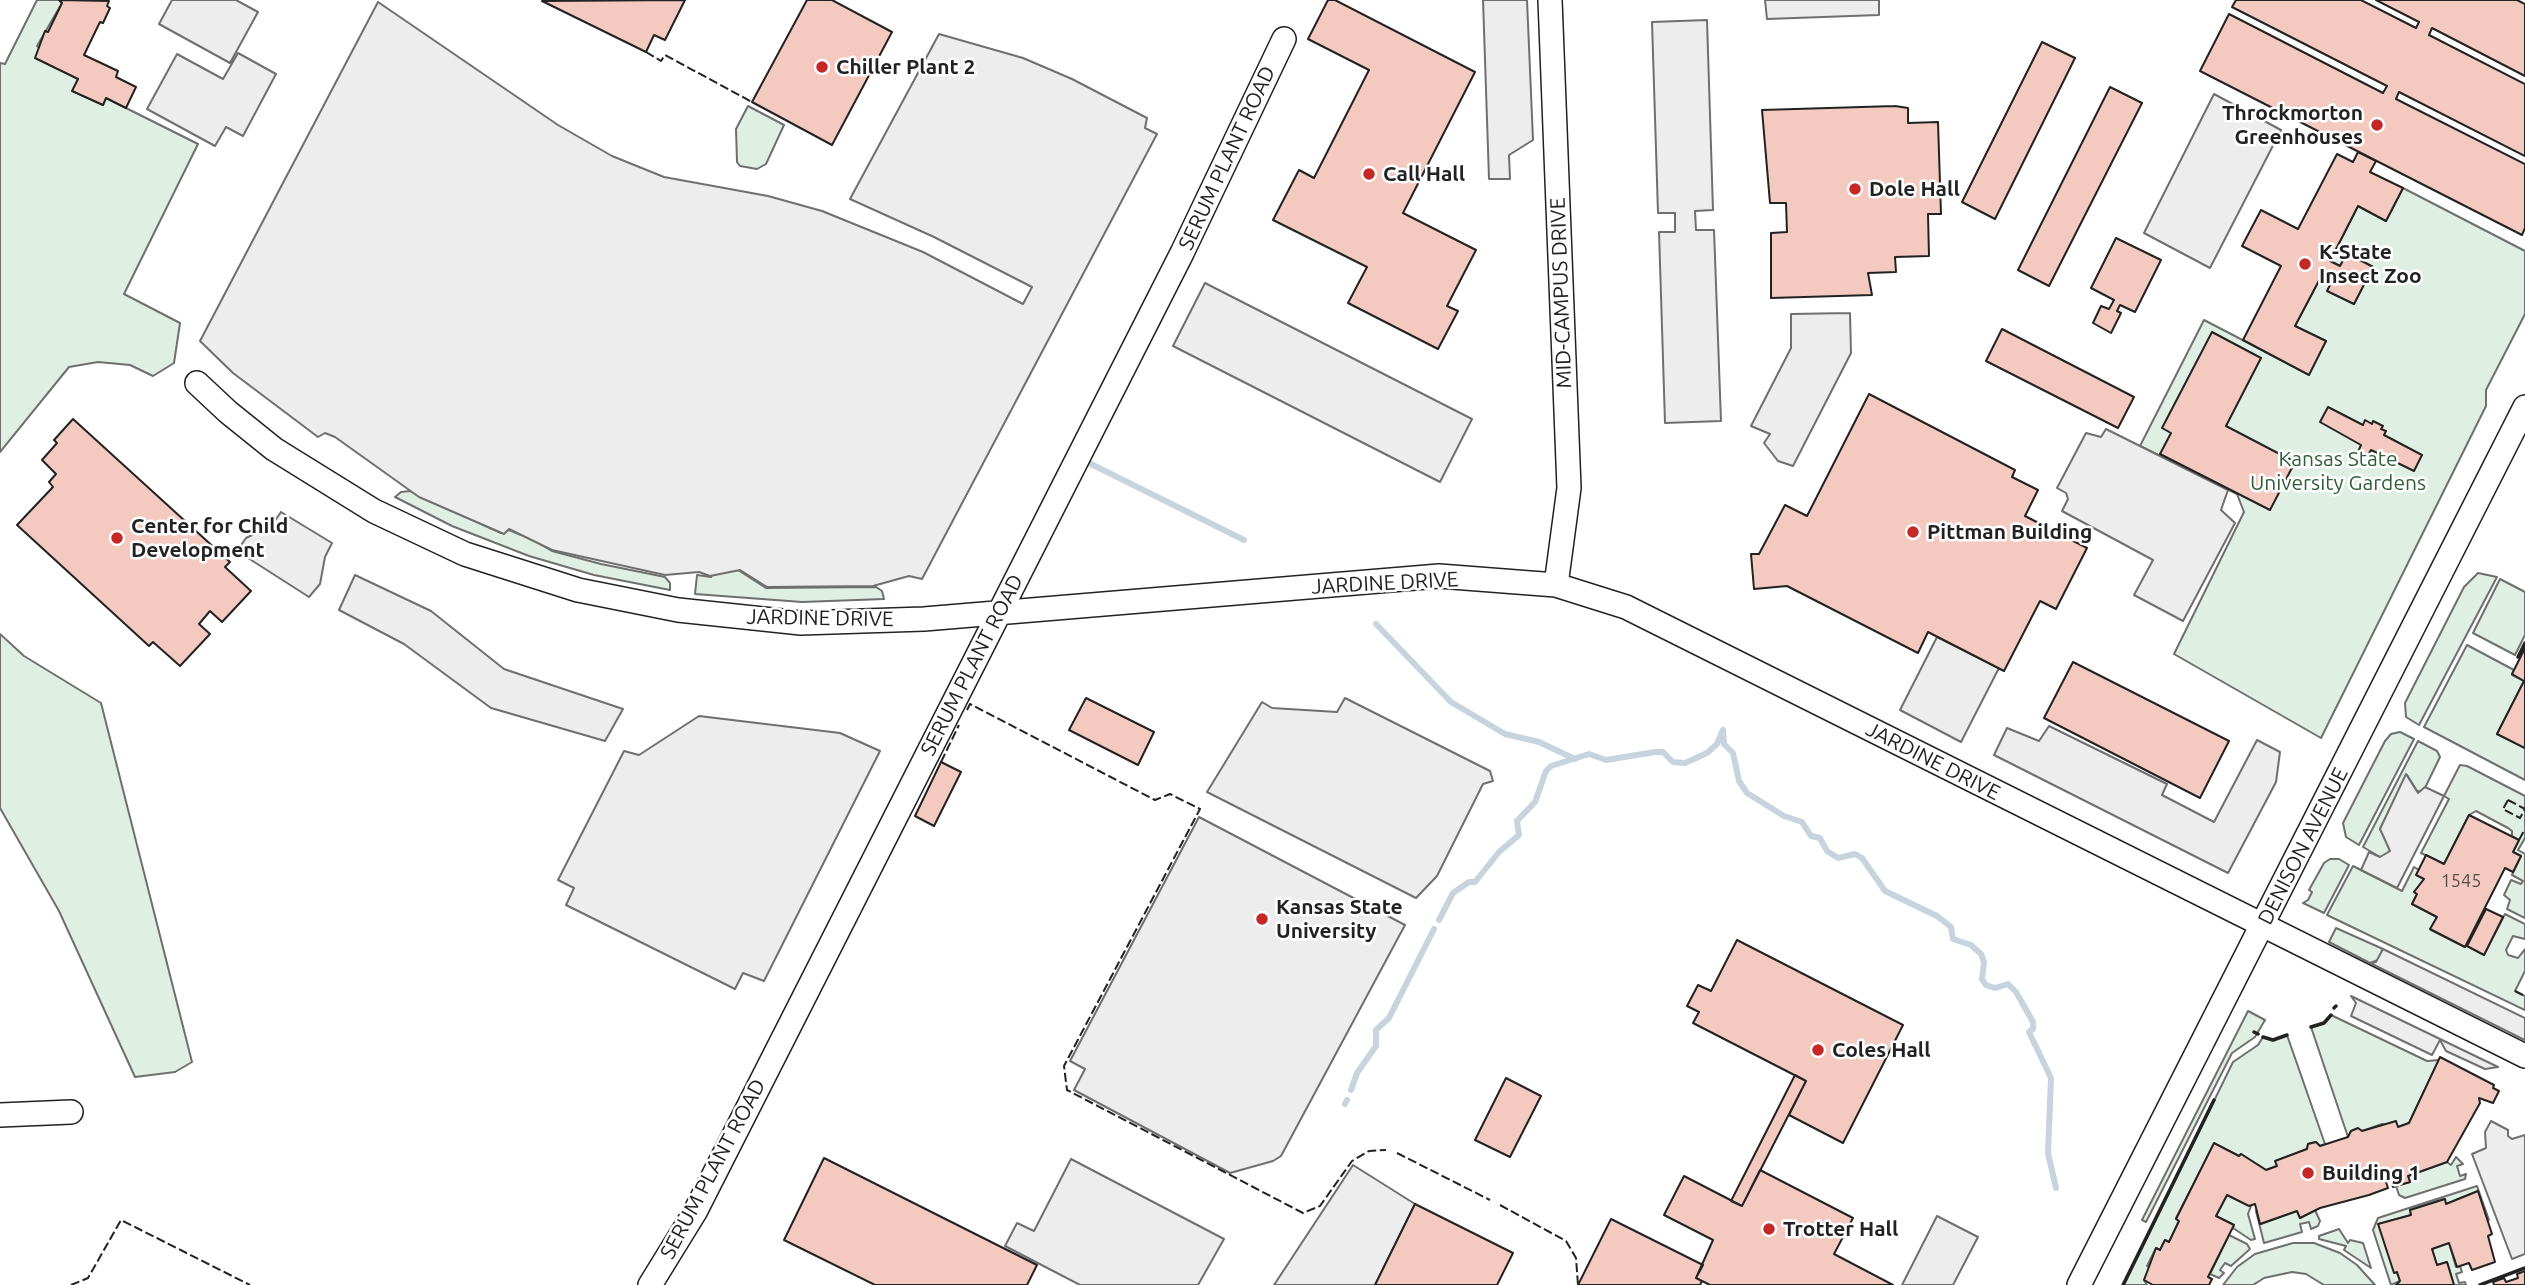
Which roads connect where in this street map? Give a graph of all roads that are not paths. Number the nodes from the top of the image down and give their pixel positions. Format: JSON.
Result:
{"nodes":[{"id":1,"x":1550,"y":0,"type":"edge"},
{"id":2,"x":1284,"y":39,"type":"dead end"},
{"id":3,"x":197,"y":383,"type":"dead end"},
{"id":4,"x":2522,"y":422,"type":"edge"},
{"id":5,"x":1556,"y":585,"type":"junction"},
{"id":6,"x":997,"y":613,"type":"junction"},
{"id":7,"x":2261,"y":927,"type":"junction"},
{"id":8,"x":2525,"y":1056,"type":"edge"},
{"id":9,"x":71,"y":1112,"type":"dead end"},
{"id":10,"x":0,"y":1115,"type":"edge"},
{"id":11,"x":650,"y":1285,"type":"edge"},
{"id":12,"x":2079,"y":1285,"type":"edge"}],
"edges":[{"from":1,"to":5,"type":"street","name":"MID-CAMPUS DRIVE"},
{"from":2,"to":6,"type":"street","name":"SERUM PLANT ROAD"},
{"from":3,"to":6,"type":"street","name":"JARDINE DRIVE"},
{"from":4,"to":7,"type":"street","name":"DENISON AVENUE"},
{"from":5,"to":6,"type":"street","name":"JARDINE DRIVE"},
{"from":5,"to":7,"type":"street","name":"JARDINE DRIVE"},
{"from":6,"to":11,"type":"street","name":"SERUM PLANT ROAD"},
{"from":7,"to":8,"type":"street","name":"JARDINE DRIVE"},
{"from":7,"to":12,"type":"street","name":"DENISON AVENUE"},
{"from":9,"to":10,"type":"street"}]}
